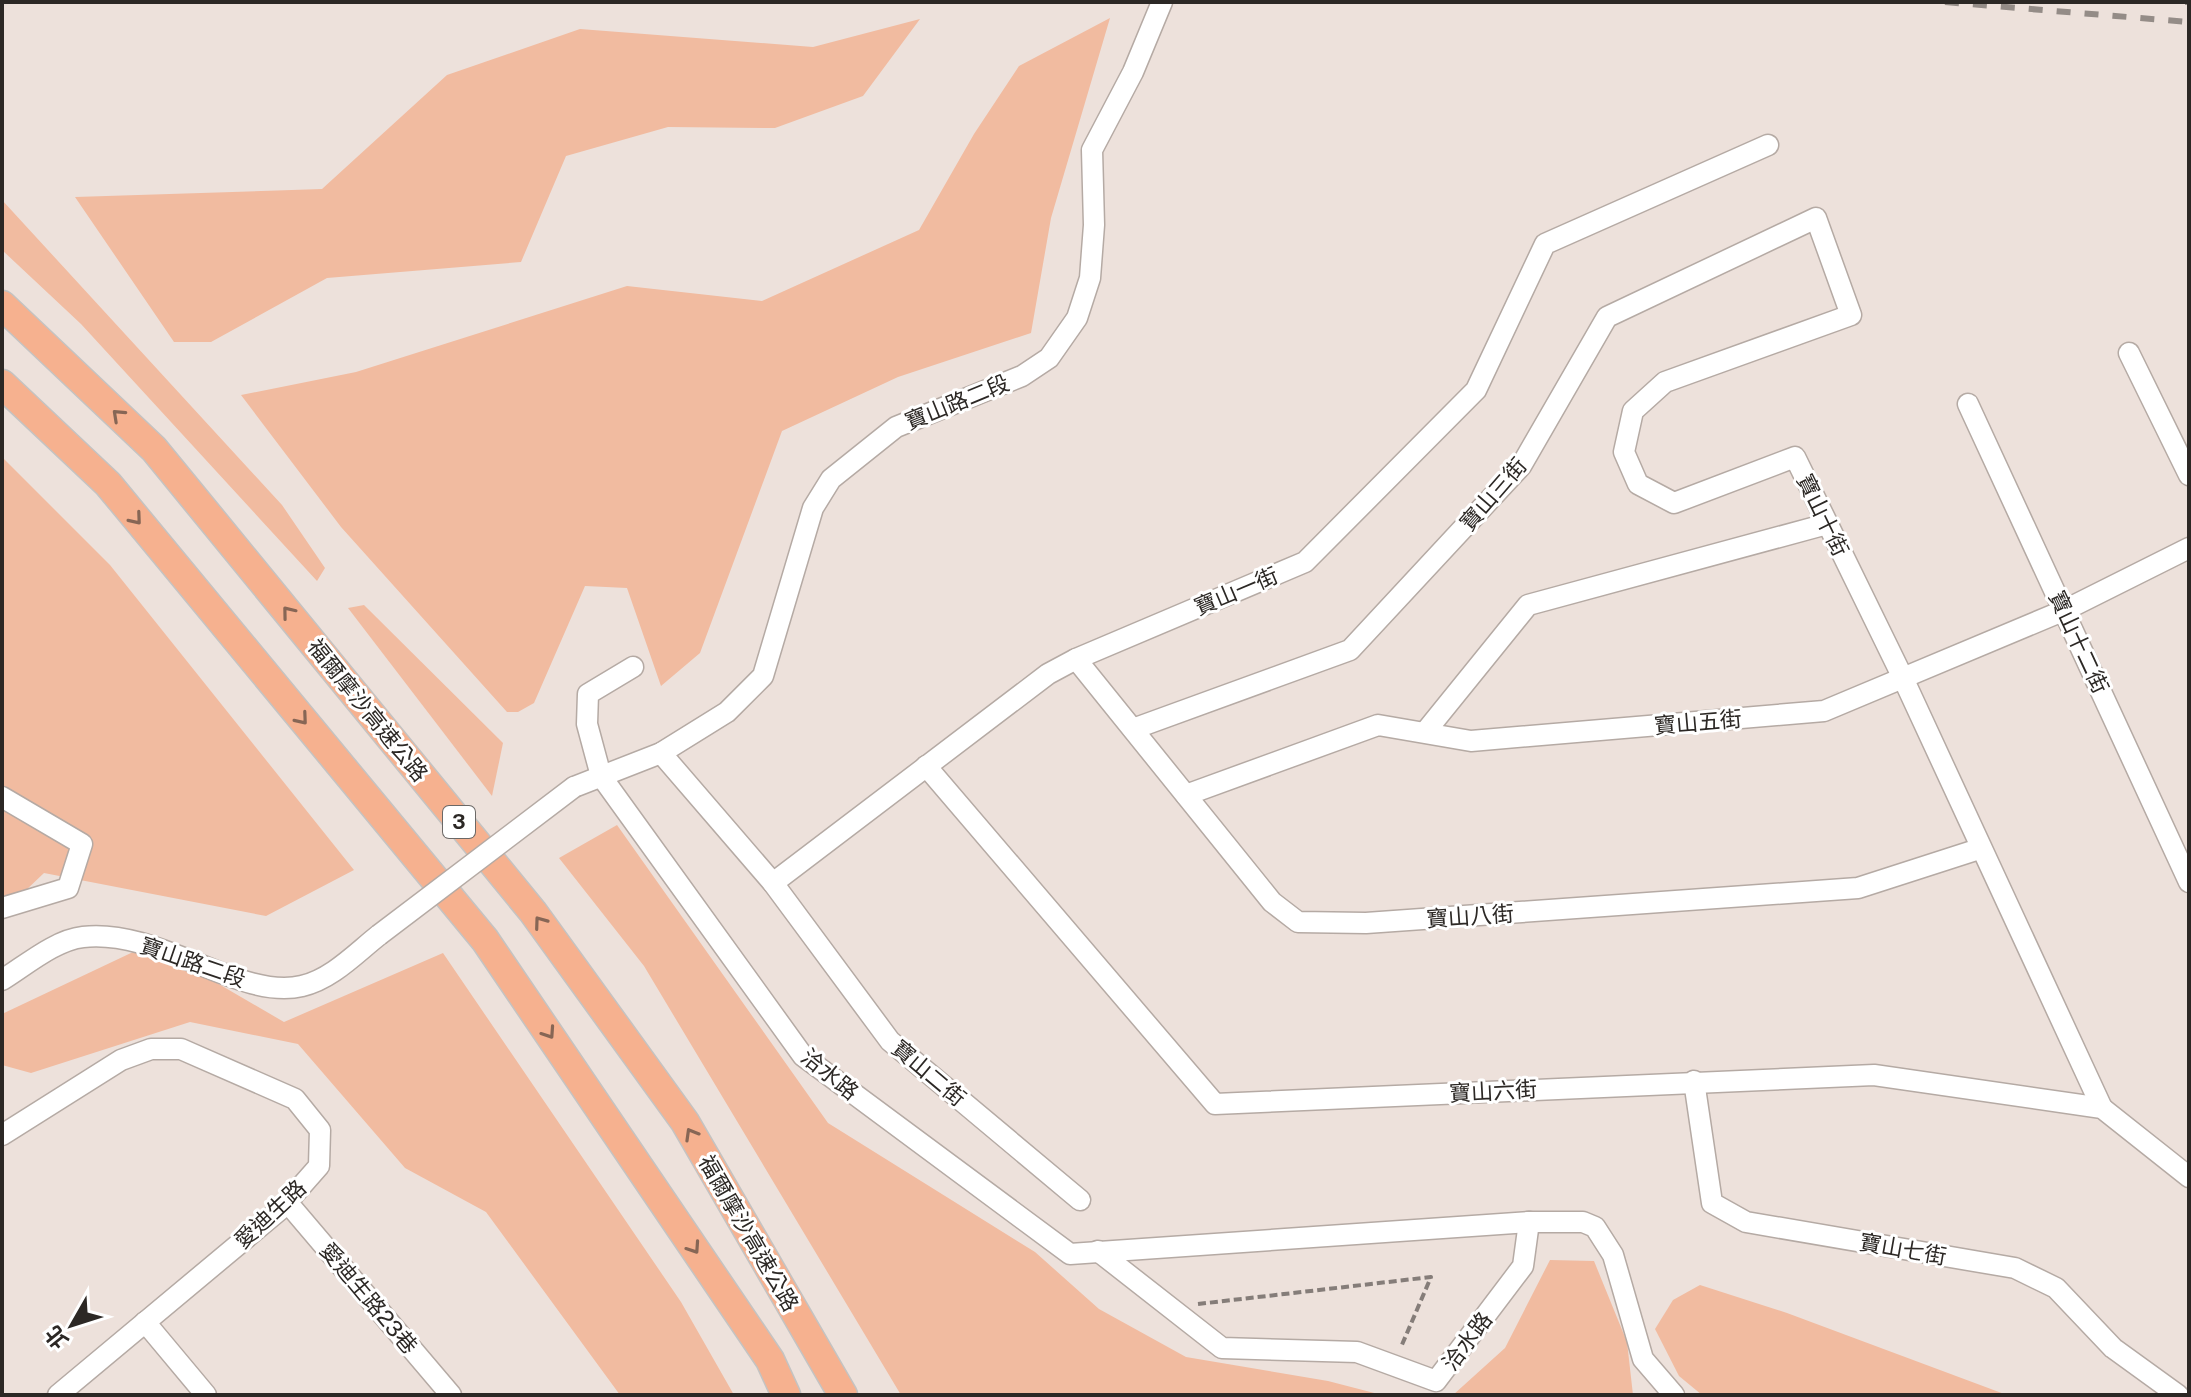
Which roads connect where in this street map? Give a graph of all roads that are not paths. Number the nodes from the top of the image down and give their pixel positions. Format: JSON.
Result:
{"nodes":[{"id":1,"x":1162,"y":2,"type":"edge"},
{"id":2,"x":1768,"y":145,"type":"dead end"},
{"id":3,"x":1816,"y":218,"type":"joint"},
{"id":4,"x":2,"y":305,"type":"edge"},
{"id":5,"x":2129,"y":353,"type":"dead end"},
{"id":6,"x":2,"y":384,"type":"edge"},
{"id":7,"x":1968,"y":404,"type":"dead end"},
{"id":8,"x":2189,"y":475,"type":"edge"},
{"id":9,"x":1827,"y":524,"type":"junction"},
{"id":10,"x":2189,"y":548,"type":"edge"},
{"id":11,"x":2065,"y":610,"type":"junction"},
{"id":12,"x":1076,"y":659,"type":"junction"},
{"id":13,"x":633,"y":667,"type":"dead end"},
{"id":14,"x":1903,"y":678,"type":"junction"},
{"id":15,"x":1133,"y":729,"type":"junction"},
{"id":16,"x":1426,"y":731,"type":"junction"},
{"id":17,"x":661,"y":753,"type":"junction"},
{"id":18,"x":926,"y":766,"type":"junction"},
{"id":19,"x":601,"y":776,"type":"junction"},
{"id":20,"x":1186,"y":795,"type":"junction"},
{"id":21,"x":2,"y":797,"type":"edge"},
{"id":22,"x":1979,"y":849,"type":"junction"},
{"id":23,"x":2189,"y":882,"type":"edge"},
{"id":24,"x":773,"y":883,"type":"junction"},
{"id":25,"x":2,"y":908,"type":"edge"},
{"id":26,"x":2,"y":980,"type":"edge"},
{"id":27,"x":1694,"y":1081,"type":"junction"},
{"id":28,"x":2102,"y":1108,"type":"junction"},
{"id":29,"x":2,"y":1135,"type":"edge"},
{"id":30,"x":2189,"y":1177,"type":"edge"},
{"id":31,"x":1080,"y":1200,"type":"dead end"},
{"id":32,"x":287,"y":1202,"type":"junction"},
{"id":33,"x":1529,"y":1222,"type":"junction"},
{"id":34,"x":1098,"y":1251,"type":"junction"},
{"id":35,"x":145,"y":1322,"type":"junction"},
{"id":36,"x":58,"y":1395,"type":"edge"},
{"id":37,"x":206,"y":1395,"type":"edge"},
{"id":38,"x":451,"y":1395,"type":"edge"},
{"id":39,"x":786,"y":1395,"type":"edge"},
{"id":40,"x":843,"y":1395,"type":"edge"},
{"id":41,"x":1674,"y":1395,"type":"edge"},
{"id":42,"x":2178,"y":1395,"type":"edge"}],
"edges":[{"from":1,"to":17,"type":"street","name":"寶山路二段"},
{"from":2,"to":12,"type":"street","name":"寶山一街"},
{"from":3,"to":9,"type":"street","name":"寶山十街"},
{"from":3,"to":15,"type":"street","name":"寶山三街"},
{"from":40,"to":4,"type":"highway","name":"福爾摩沙高速公路","number":"3","one_way":true},
{"from":5,"to":8,"type":"street"},
{"from":6,"to":39,"type":"highway","number":"3","one_way":true},
{"from":7,"to":11,"type":"street","name":"寶山十二街"},
{"from":9,"to":14,"type":"street","name":"寶山十街"},
{"from":9,"to":16,"type":"street"},
{"from":10,"to":11,"type":"street","name":"寶山五街"},
{"from":11,"to":14,"type":"street","name":"寶山五街"},
{"from":11,"to":23,"type":"street","name":"寶山十二街"},
{"from":12,"to":15,"type":"street","name":"寶山八街"},
{"from":12,"to":18,"type":"street","name":"寶山一街"},
{"from":13,"to":19,"type":"street"},
{"from":14,"to":16,"type":"street","name":"寶山五街"},
{"from":14,"to":22,"type":"street","name":"寶山十街"},
{"from":15,"to":20,"type":"street","name":"寶山八街"},
{"from":16,"to":20,"type":"street","name":"寶山五街"},
{"from":17,"to":19,"type":"street","name":"寶山路二段"},
{"from":17,"to":24,"type":"street"},
{"from":18,"to":24,"type":"street","name":"寶山一街"},
{"from":18,"to":27,"type":"street","name":"寶山六街"},
{"from":19,"to":26,"type":"street","name":"寶山路二段","bridge":true},
{"from":19,"to":34,"type":"street","name":"洽水路"},
{"from":20,"to":22,"type":"street","name":"寶山八街"},
{"from":21,"to":25,"type":"street"},
{"from":22,"to":28,"type":"street","name":"寶山十街"},
{"from":24,"to":31,"type":"street","name":"寶山二街"},
{"from":27,"to":28,"type":"street","name":"寶山六街"},
{"from":27,"to":42,"type":"street","name":"寶山七街"},
{"from":28,"to":30,"type":"street"},
{"from":29,"to":32,"type":"street","name":"愛迪生路"},
{"from":32,"to":35,"type":"street","name":"愛迪生路"},
{"from":32,"to":38,"type":"street","name":"愛迪生路23巷"},
{"from":33,"to":34,"type":"street","name":"洽水路"},
{"from":33,"to":34,"type":"street","name":"洽水路"},
{"from":33,"to":41,"type":"street","name":"洽水路"},
{"from":35,"to":36,"type":"street","name":"愛迪生路"},
{"from":35,"to":37,"type":"street"}]}
